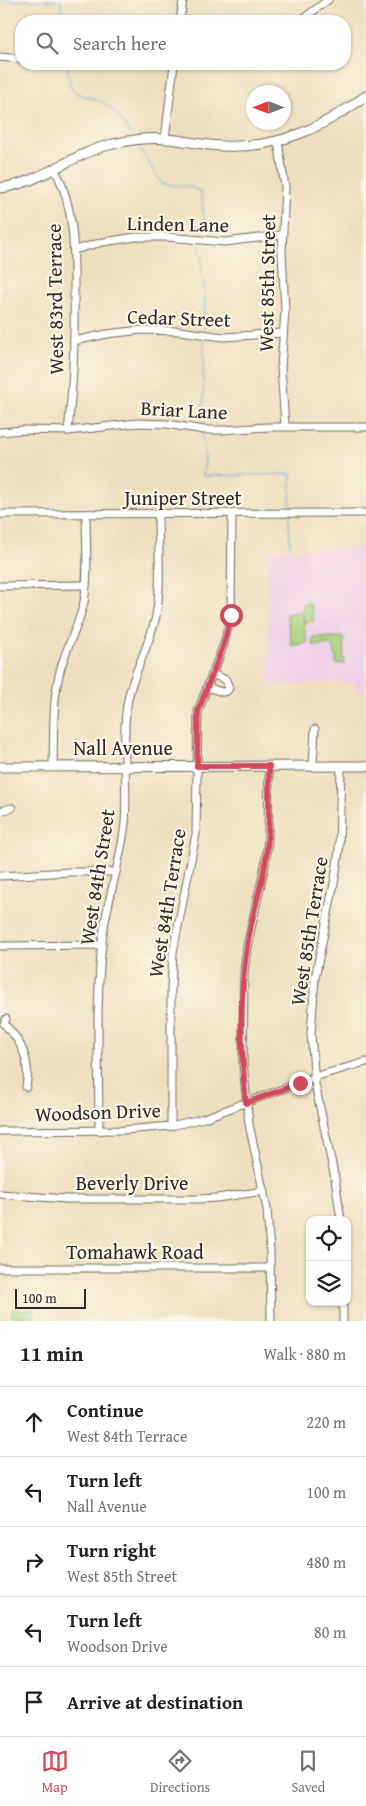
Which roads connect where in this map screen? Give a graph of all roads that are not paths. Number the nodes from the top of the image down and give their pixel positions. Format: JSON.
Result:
{"nodes":[{"id":1,"x":183,"y":0,"type":"edge"},
{"id":2,"x":328,"y":0,"type":"edge"},
{"id":3,"x":181,"y":15,"type":"edge"},
{"id":4,"x":308,"y":15,"type":"edge"},
{"id":5,"x":0,"y":57,"type":"edge"},
{"id":6,"x":15,"y":58,"type":"edge"},
{"id":7,"x":173,"y":70,"type":"edge"},
{"id":8,"x":366,"y":96,"type":"edge"},
{"id":9,"x":165,"y":139,"type":"junction"},
{"id":10,"x":278,"y":141,"type":"junction"},
{"id":11,"x":55,"y":170,"type":"junction"},
{"id":12,"x":0,"y":188,"type":"edge"},
{"id":13,"x":282,"y":235,"type":"junction"},
{"id":14,"x":74,"y":250,"type":"junction"},
{"id":15,"x":283,"y":333,"type":"junction"},
{"id":16,"x":74,"y":341,"type":"junction"},
{"id":17,"x":285,"y":426,"type":"junction"},
{"id":18,"x":366,"y":427,"type":"edge"},
{"id":19,"x":68,"y":431,"type":"junction"},
{"id":20,"x":0,"y":432,"type":"edge"},
{"id":21,"x":366,"y":513,"type":"edge"},
{"id":22,"x":0,"y":514,"type":"edge"},
{"id":23,"x":86,"y":514,"type":"junction"},
{"id":24,"x":158,"y":514,"type":"junction"},
{"id":25,"x":232,"y":514,"type":"junction"},
{"id":26,"x":86,"y":585,"type":"junction"},
{"id":27,"x":0,"y":586,"type":"edge"},
{"id":28,"x":212,"y":674,"type":"junction"},
{"id":29,"x":207,"y":687,"type":"junction"},
{"id":30,"x":315,"y":729,"type":"dead end"},
{"id":31,"x":0,"y":766,"type":"edge"},
{"id":32,"x":53,"y":766,"type":"junction"},
{"id":33,"x":125,"y":766,"type":"junction"},
{"id":34,"x":197,"y":766,"type":"junction"},
{"id":35,"x":269,"y":766,"type":"junction"},
{"id":36,"x":313,"y":766,"type":"junction"},
{"id":37,"x":341,"y":766,"type":"junction"},
{"id":38,"x":366,"y":766,"type":"edge"},
{"id":39,"x":12,"y":808,"type":"dead end"},
{"id":40,"x":0,"y":811,"type":"edge"},
{"id":41,"x":116,"y":872,"type":"junction"},
{"id":42,"x":0,"y":876,"type":"edge"},
{"id":43,"x":102,"y":945,"type":"junction"},
{"id":44,"x":0,"y":946,"type":"edge"},
{"id":45,"x":3,"y":1022,"type":"edge"},
{"id":46,"x":366,"y":1062,"type":"edge"},
{"id":47,"x":314,"y":1078,"type":"junction"},
{"id":48,"x":26,"y":1087,"type":"dead end"},
{"id":49,"x":246,"y":1103,"type":"junction"},
{"id":50,"x":171,"y":1126,"type":"junction"},
{"id":51,"x":99,"y":1130,"type":"junction"},
{"id":52,"x":0,"y":1131,"type":"edge"},
{"id":53,"x":264,"y":1192,"type":"junction"},
{"id":54,"x":0,"y":1194,"type":"edge"},
{"id":55,"x":340,"y":1216,"type":"edge"},
{"id":56,"x":0,"y":1268,"type":"edge"},
{"id":57,"x":270,"y":1268,"type":"junction"},
{"id":58,"x":343,"y":1306,"type":"edge"},
{"id":59,"x":271,"y":1321,"type":"edge"},
{"id":60,"x":343,"y":1321,"type":"edge"}],
"edges":[{"from":1,"to":3,"type":"street"},
{"from":2,"to":4,"type":"street"},
{"from":5,"to":6,"type":"street"},
{"from":7,"to":9,"type":"street"},
{"from":8,"to":10,"type":"main road"},
{"from":9,"to":10,"type":"main road"},
{"from":9,"to":11,"type":"main road"},
{"from":10,"to":13,"type":"street","name":"West 85th Street"},
{"from":11,"to":12,"type":"main road"},
{"from":11,"to":14,"type":"street","name":"West 83rd Terrace"},
{"from":13,"to":14,"type":"street","name":"Linden Lane"},
{"from":13,"to":15,"type":"street","name":"West 85th Street"},
{"from":14,"to":16,"type":"street","name":"West 83rd Terrace"},
{"from":15,"to":16,"type":"street","name":"Cedar Street"},
{"from":15,"to":17,"type":"street","name":"West 85th Street"},
{"from":16,"to":19,"type":"street","name":"West 83rd Terrace"},
{"from":17,"to":18,"type":"street","name":"Briar Lane"},
{"from":17,"to":19,"type":"street","name":"Briar Lane"},
{"from":19,"to":20,"type":"street","name":"Briar Lane"},
{"from":21,"to":25,"type":"street","name":"Juniper Street"},
{"from":22,"to":23,"type":"street","name":"Juniper Street"},
{"from":23,"to":24,"type":"street","name":"Juniper Street"},
{"from":23,"to":26,"type":"street"},
{"from":24,"to":25,"type":"street","name":"Juniper Street"},
{"from":24,"to":33,"type":"street","name":"West 84th Street"},
{"from":25,"to":28,"type":"street","name":"West 84th Terrace"},
{"from":26,"to":27,"type":"street"},
{"from":26,"to":32,"type":"street"},
{"from":28,"to":29,"type":"street","name":"West 84th Terrace"},
{"from":28,"to":29,"type":"street"},
{"from":29,"to":34,"type":"street","name":"West 84th Terrace"},
{"from":30,"to":36,"type":"street"},
{"from":31,"to":32,"type":"main road","name":"Nall Avenue"},
{"from":32,"to":33,"type":"main road","name":"Nall Avenue"},
{"from":33,"to":34,"type":"main road","name":"Nall Avenue"},
{"from":33,"to":41,"type":"street","name":"West 84th Street"},
{"from":34,"to":35,"type":"main road","name":"Nall Avenue"},
{"from":34,"to":50,"type":"street","name":"West 84th Terrace"},
{"from":35,"to":36,"type":"main road","name":"Nall Avenue"},
{"from":35,"to":49,"type":"street"},
{"from":36,"to":37,"type":"main road","name":"Nall Avenue"},
{"from":37,"to":38,"type":"main road","name":"Nall Avenue"},
{"from":37,"to":47,"type":"street","name":"West 85th Terrace"},
{"from":39,"to":40,"type":"street"},
{"from":41,"to":42,"type":"street"},
{"from":41,"to":43,"type":"street","name":"West 84th Street"},
{"from":43,"to":44,"type":"street"},
{"from":43,"to":51,"type":"street","name":"West 84th Street"},
{"from":45,"to":48,"type":"street"},
{"from":46,"to":47,"type":"street","name":"Woodson Drive"},
{"from":47,"to":49,"type":"street","name":"Woodson Drive"},
{"from":47,"to":55,"type":"street","name":"West 85th Terrace"},
{"from":49,"to":50,"type":"street","name":"Woodson Drive"},
{"from":49,"to":53,"type":"street"},
{"from":50,"to":51,"type":"street","name":"Woodson Drive"},
{"from":51,"to":52,"type":"street","name":"Woodson Drive"},
{"from":53,"to":54,"type":"street","name":"Beverly Drive"},
{"from":53,"to":57,"type":"street"},
{"from":56,"to":57,"type":"street","name":"Tomahawk Road"},
{"from":57,"to":59,"type":"street"},
{"from":58,"to":60,"type":"street"}]}
